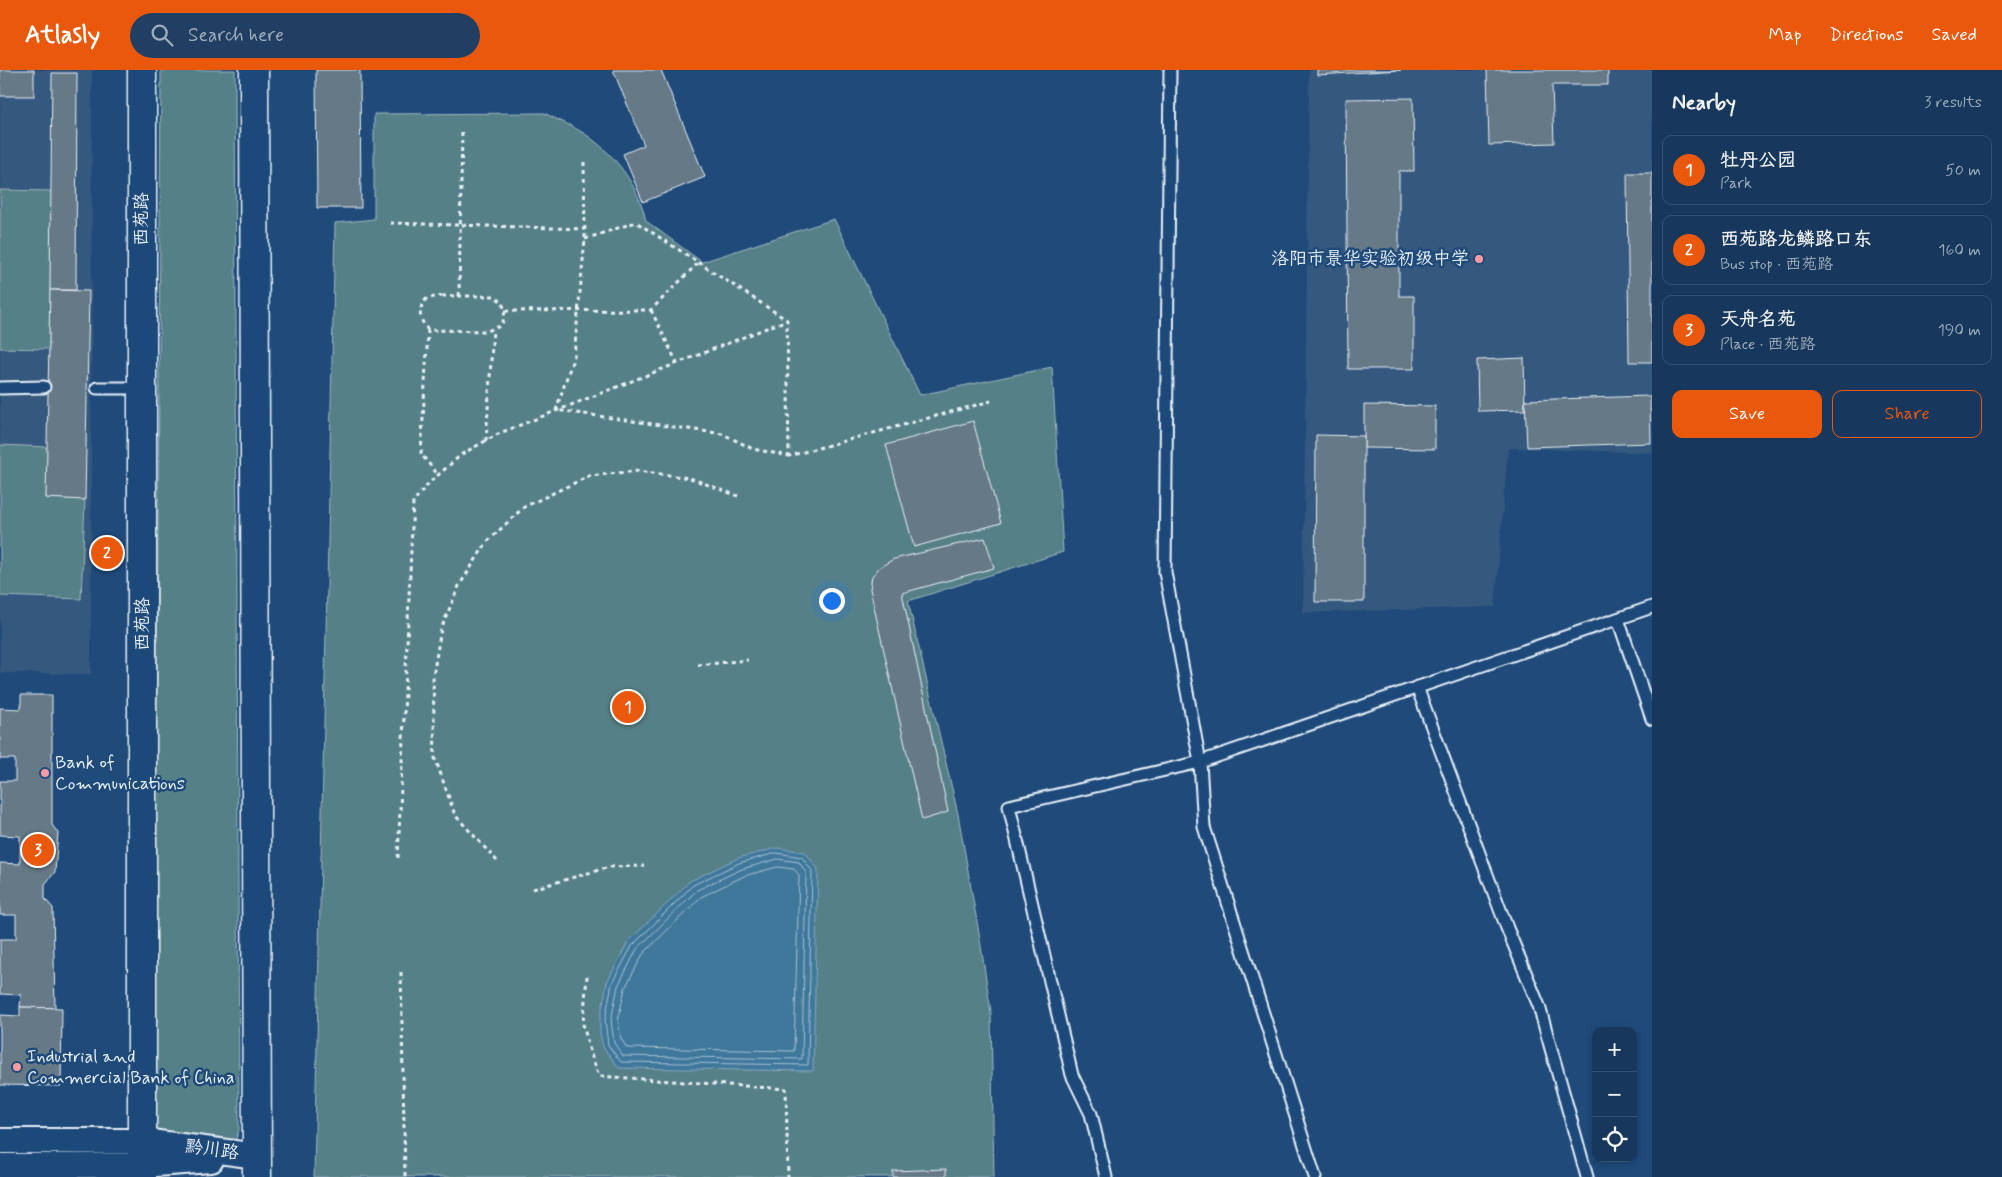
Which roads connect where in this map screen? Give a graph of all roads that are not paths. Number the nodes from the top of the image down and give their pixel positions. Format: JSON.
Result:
{"nodes":[{"id":1,"x":142,"y":70,"type":"edge"},
{"id":2,"x":254,"y":70,"type":"edge"},
{"id":3,"x":1170,"y":70,"type":"edge"},
{"id":4,"x":44,"y":387,"type":"dead end"},
{"id":5,"x":0,"y":388,"type":"edge"},
{"id":6,"x":97,"y":388,"type":"dead end"},
{"id":7,"x":142,"y":388,"type":"junction"},
{"id":8,"x":1652,"y":607,"type":"edge"},
{"id":9,"x":1618,"y":619,"type":"junction"},
{"id":10,"x":1417,"y":687,"type":"junction"},
{"id":11,"x":1652,"y":719,"type":"edge"},
{"id":12,"x":1200,"y":762,"type":"junction"},
{"id":13,"x":0,"y":1141,"type":"edge"},
{"id":14,"x":143,"y":1161,"type":"edge"},
{"id":15,"x":0,"y":1166,"type":"edge"},
{"id":16,"x":257,"y":1167,"type":"edge"},
{"id":17,"x":1106,"y":1177,"type":"edge"},
{"id":18,"x":1315,"y":1177,"type":"edge"},
{"id":19,"x":1587,"y":1177,"type":"edge"}],
"edges":[{"from":1,"to":7,"type":"main road","name":"西苑路"},
{"from":2,"to":16,"type":"main road"},
{"from":3,"to":12,"type":"lane"},
{"from":4,"to":5,"type":"lane"},
{"from":6,"to":7,"type":"lane"},
{"from":7,"to":14,"type":"main road","name":"西苑路"},
{"from":8,"to":9,"type":"lane"},
{"from":9,"to":10,"type":"lane"},
{"from":9,"to":11,"type":"lane"},
{"from":10,"to":12,"type":"lane"},
{"from":10,"to":19,"type":"lane"},
{"from":12,"to":17,"type":"lane"},
{"from":12,"to":18,"type":"lane"},
{"from":13,"to":14,"type":"street","name":"黔川路"},
{"from":14,"to":15,"type":"street","name":"黔川路"},
{"from":14,"to":16,"type":"street","name":"黔川路"}]}
